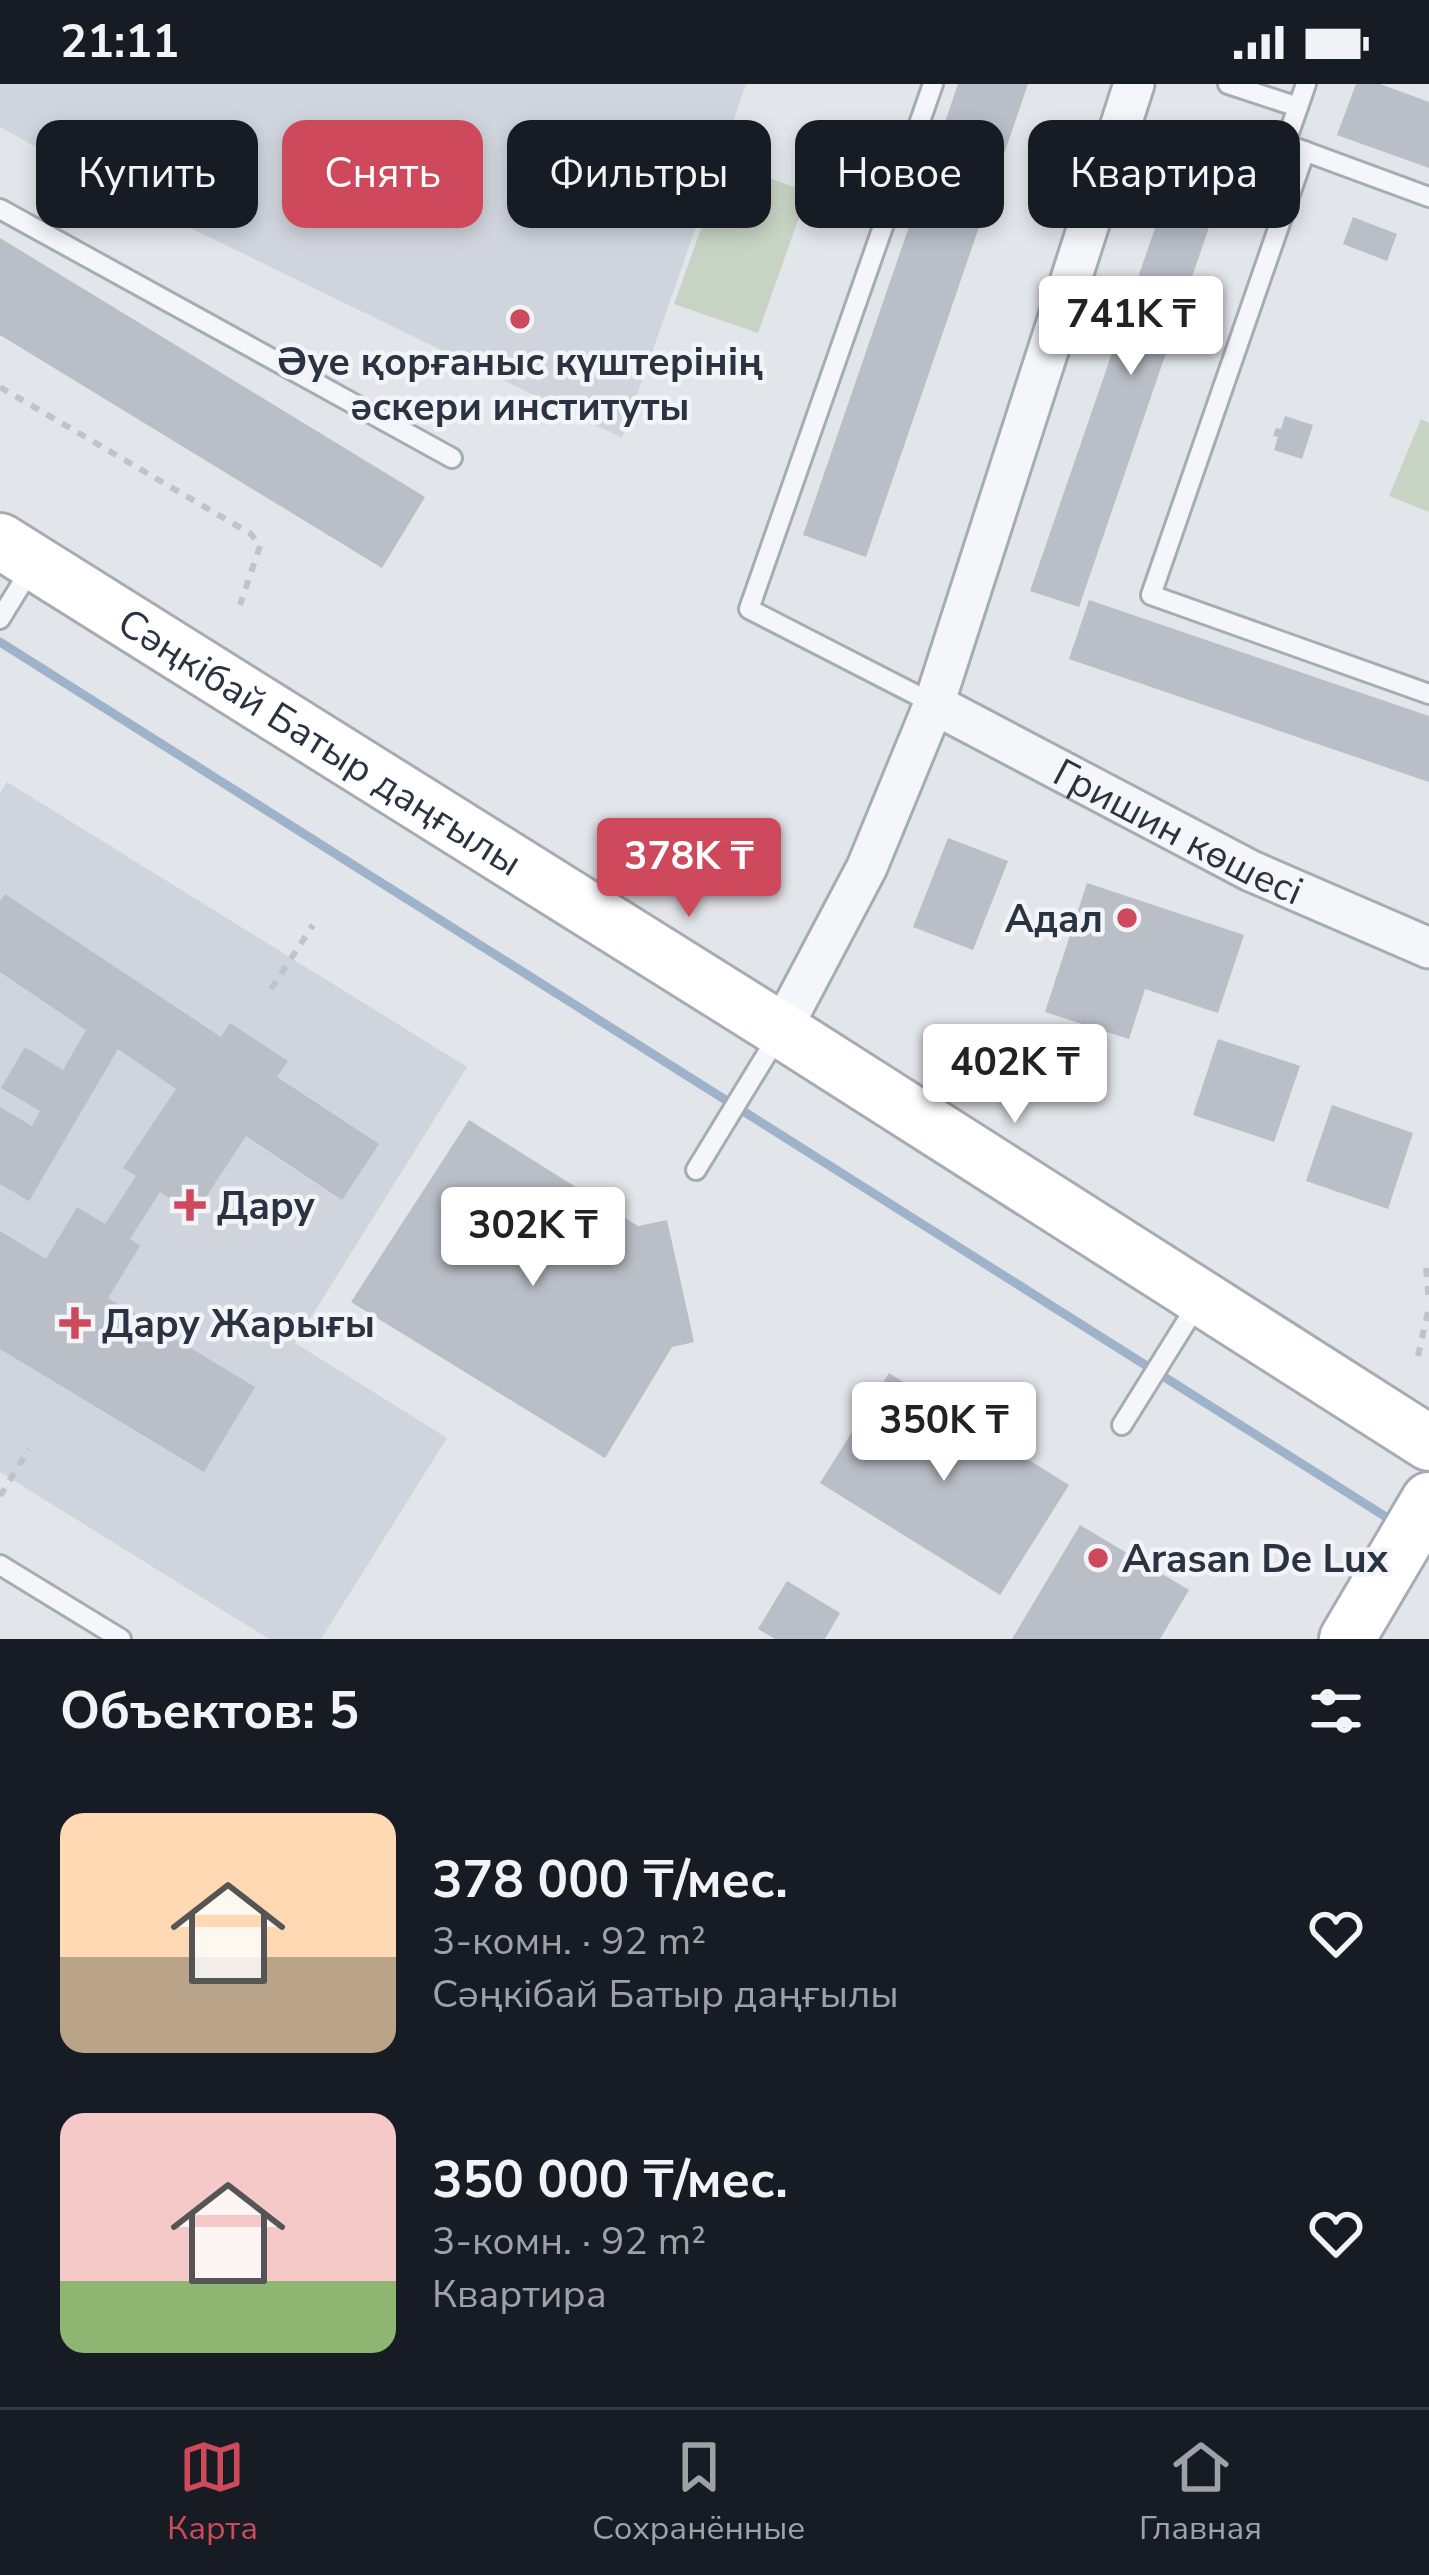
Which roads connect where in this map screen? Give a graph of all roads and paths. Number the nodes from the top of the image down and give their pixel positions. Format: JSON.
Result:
{"nodes":[{"id":1,"x":933,"y":84,"type":"edge"},
{"id":2,"x":1134,"y":84,"type":"edge"},
{"id":3,"x":1228,"y":84,"type":"edge"},
{"id":4,"x":1306,"y":84,"type":"edge"},
{"id":5,"x":1298,"y":107,"type":"junction"},
{"id":6,"x":1305,"y":152,"type":"junction"},
{"id":7,"x":1429,"y":197,"type":"edge"},
{"id":8,"x":0,"y":209,"type":"edge"},
{"id":9,"x":0,"y":387,"type":"edge"},
{"id":10,"x":452,"y":458,"type":"dead end"},
{"id":11,"x":17,"y":552,"type":"edge"},
{"id":12,"x":240,"y":604,"type":"dead end"},
{"id":13,"x":2,"y":615,"type":"edge"},
{"id":14,"x":1429,"y":694,"type":"edge"},
{"id":15,"x":934,"y":704,"type":"junction"},
{"id":16,"x":313,"y":925,"type":"dead end"},
{"id":17,"x":1429,"y":948,"type":"edge"},
{"id":18,"x":271,"y":989,"type":"dead end"},
{"id":19,"x":781,"y":1030,"type":"junction"},
{"id":20,"x":696,"y":1170,"type":"dead end"},
{"id":21,"x":1426,"y":1268,"type":"edge"},
{"id":22,"x":1429,"y":1305,"type":"edge"},
{"id":23,"x":1187,"y":1321,"type":"junction"},
{"id":24,"x":1418,"y":1356,"type":"dead end"},
{"id":25,"x":1122,"y":1425,"type":"dead end"},
{"id":26,"x":1429,"y":1443,"type":"edge"},
{"id":27,"x":29,"y":1449,"type":"dead end"},
{"id":28,"x":0,"y":1496,"type":"edge"},
{"id":29,"x":1425,"y":1507,"type":"edge"},
{"id":30,"x":0,"y":1565,"type":"edge"},
{"id":31,"x":121,"y":1639,"type":"edge"},
{"id":32,"x":1346,"y":1639,"type":"edge"}],
"edges":[{"from":1,"to":15,"type":"lane"},
{"from":2,"to":15,"type":"street"},
{"from":3,"to":5,"type":"lane"},
{"from":4,"to":5,"type":"lane"},
{"from":5,"to":6,"type":"lane"},
{"from":6,"to":7,"type":"lane"},
{"from":6,"to":14,"type":"lane"},
{"from":8,"to":10,"type":"lane"},
{"from":9,"to":12,"type":"path"},
{"from":11,"to":13,"type":"lane"},
{"from":11,"to":19,"type":"main road","name":"Сәңкібай Батыр даңғылы"},
{"from":15,"to":17,"type":"street","name":"Гришин көшесі"},
{"from":15,"to":19,"type":"street"},
{"from":16,"to":18,"type":"path"},
{"from":19,"to":20,"type":"lane"},
{"from":19,"to":23,"type":"main road","name":"Сәңкібай Батыр даңғылы"},
{"from":21,"to":22,"type":"path"},
{"from":22,"to":24,"type":"path"},
{"from":23,"to":25,"type":"lane"},
{"from":23,"to":26,"type":"main road","name":"Сәңкібай Батыр даңғылы"},
{"from":27,"to":28,"type":"path"},
{"from":29,"to":32,"type":"main road"},
{"from":30,"to":31,"type":"lane"}]}
